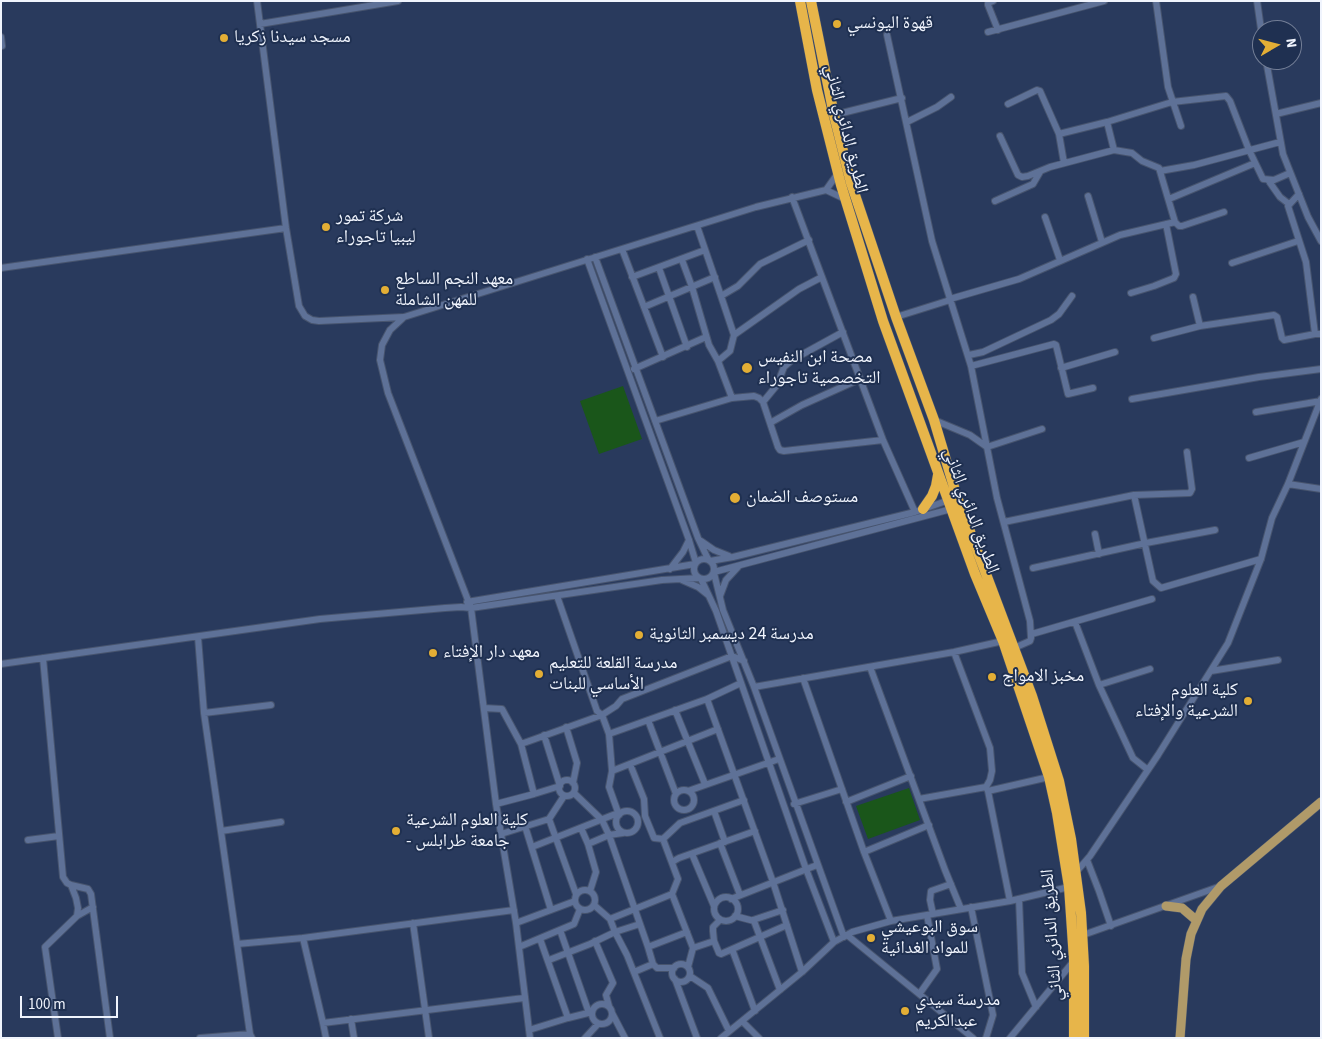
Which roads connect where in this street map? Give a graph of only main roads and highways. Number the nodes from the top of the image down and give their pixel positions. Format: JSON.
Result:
{"nodes":[{"id":1,"x":800,"y":1,"type":"edge"},
{"id":2,"x":811,"y":1,"type":"edge"},
{"id":3,"x":938,"y":474,"type":"junction"},
{"id":4,"x":955,"y":503,"type":"junction"},
{"id":5,"x":919,"y":510,"type":"road end"},
{"id":6,"x":1321,"y":802,"type":"edge"},
{"id":7,"x":1166,"y":906,"type":"road end"},
{"id":8,"x":1196,"y":920,"type":"junction"},
{"id":9,"x":1182,"y":1022,"type":"junction"},
{"id":10,"x":1074,"y":1038,"type":"edge"},
{"id":11,"x":1084,"y":1038,"type":"edge"},
{"id":12,"x":1180,"y":1038,"type":"edge"},
{"id":13,"x":1184,"y":1038,"type":"edge"}],
"edges":[{"from":1,"to":3,"type":"highway","name":"الطريق الدائري الثاني"},
{"from":2,"to":4,"type":"highway","name":"الطريق الدائري الثاني"},
{"from":3,"to":4,"type":"highway","name":"الطريق الدائري الثاني"},
{"from":3,"to":5,"type":"highway"},
{"from":4,"to":10,"type":"highway","name":"الطريق الدائري الثاني"},
{"from":4,"to":11,"type":"highway","name":"الطريق الدائري الثاني"},
{"from":6,"to":8,"type":"main road"},
{"from":7,"to":8,"type":"main road"},
{"from":8,"to":9,"type":"main road"},
{"from":9,"to":12,"type":"main road"},
{"from":9,"to":13,"type":"main road"}]}
